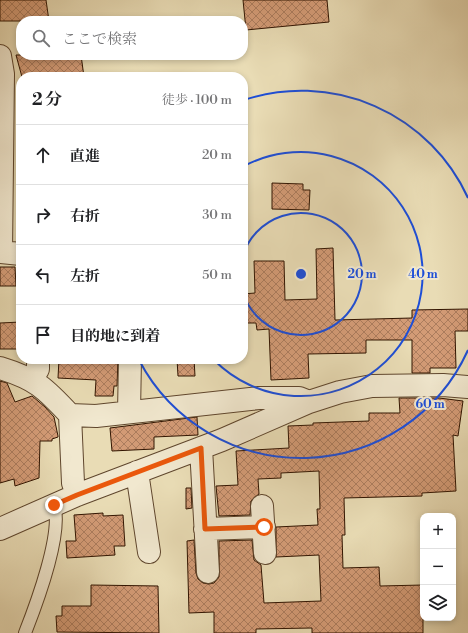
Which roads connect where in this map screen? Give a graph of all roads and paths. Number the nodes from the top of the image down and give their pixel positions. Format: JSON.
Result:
{"nodes":[{"id":1,"x":0,"y":56,"type":"edge"},
{"id":2,"x":0,"y":151,"type":"edge"},
{"id":3,"x":0,"y":252,"type":"edge"},
{"id":4,"x":16,"y":254,"type":"edge"},
{"id":5,"x":130,"y":364,"type":"edge"},
{"id":6,"x":0,"y":368,"type":"edge"},
{"id":7,"x":35,"y":369,"type":"edge"},
{"id":8,"x":468,"y":387,"type":"edge"},
{"id":9,"x":309,"y":402,"type":"junction"},
{"id":10,"x":129,"y":412,"type":"junction"},
{"id":11,"x":70,"y":415,"type":"junction"},
{"id":12,"x":201,"y":448,"type":"junction"},
{"id":13,"x":137,"y":472,"type":"junction"},
{"id":14,"x":77,"y":495,"type":"junction"},
{"id":15,"x":54,"y":505,"type":"junction"},
{"id":16,"x":262,"y":506,"type":"dead end"},
{"id":17,"x":264,"y":527,"type":"junction"},
{"id":18,"x":0,"y":529,"type":"edge"},
{"id":19,"x":205,"y":529,"type":"junction"},
{"id":20,"x":149,"y":552,"type":"dead end"},
{"id":21,"x":266,"y":553,"type":"dead end"},
{"id":22,"x":208,"y":572,"type":"dead end"},
{"id":23,"x":25,"y":633,"type":"edge"}],
"edges":[{"from":1,"to":2,"type":"street"},
{"from":2,"to":3,"type":"street"},
{"from":3,"to":4,"type":"street"},
{"from":5,"to":10,"type":"street"},
{"from":6,"to":7,"type":"street"},
{"from":7,"to":11,"type":"street"},
{"from":8,"to":9,"type":"street"},
{"from":9,"to":10,"type":"street"},
{"from":9,"to":12,"type":"street"},
{"from":10,"to":11,"type":"street"},
{"from":11,"to":14,"type":"street"},
{"from":12,"to":13,"type":"street"},
{"from":12,"to":19,"type":"street"},
{"from":13,"to":14,"type":"street"},
{"from":13,"to":20,"type":"street"},
{"from":14,"to":15,"type":"street"},
{"from":15,"to":18,"type":"street"},
{"from":15,"to":23,"type":"lane"},
{"from":16,"to":17,"type":"street"},
{"from":17,"to":19,"type":"street"},
{"from":17,"to":21,"type":"street"},
{"from":19,"to":22,"type":"street"}]}
